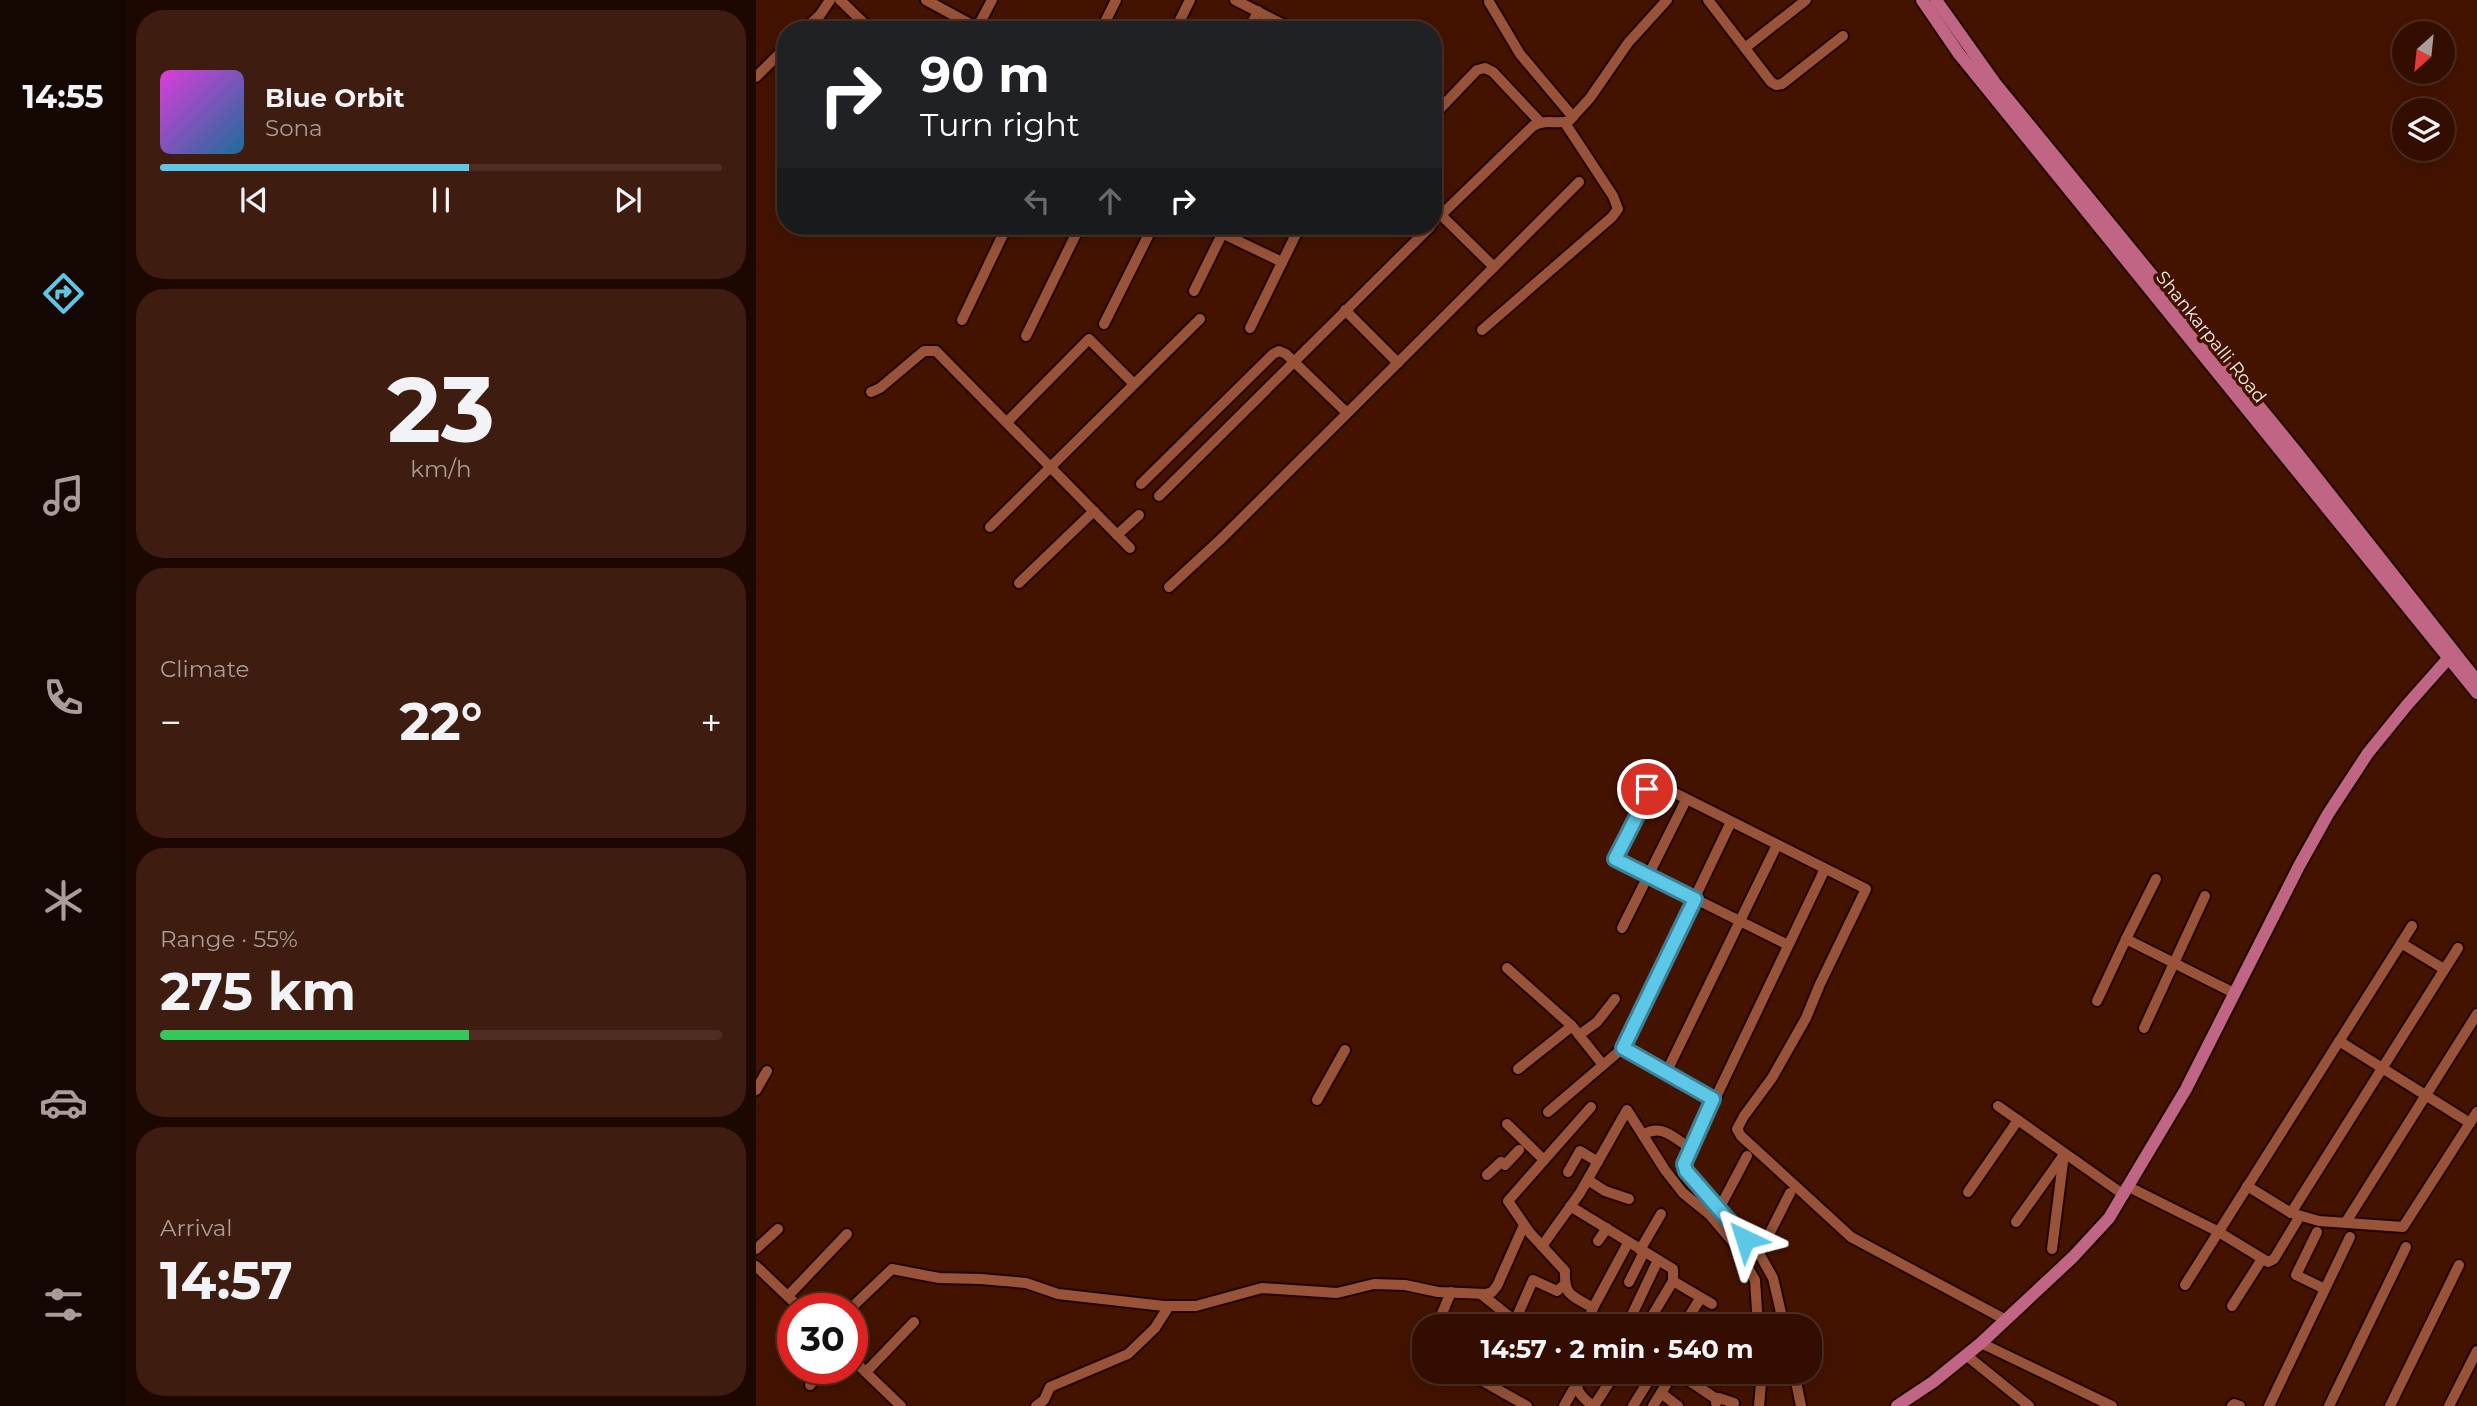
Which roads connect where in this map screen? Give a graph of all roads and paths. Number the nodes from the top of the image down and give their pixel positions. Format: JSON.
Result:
{"nodes":[{"id":1,"x":830,"y":0,"type":"edge"},
{"id":2,"x":840,"y":0,"type":"edge"},
{"id":3,"x":926,"y":0,"type":"edge"},
{"id":4,"x":992,"y":0,"type":"edge"},
{"id":5,"x":1116,"y":0,"type":"edge"},
{"id":6,"x":1190,"y":0,"type":"edge"},
{"id":7,"x":1235,"y":0,"type":"edge"},
{"id":8,"x":1667,"y":0,"type":"edge"},
{"id":9,"x":1708,"y":0,"type":"edge"},
{"id":10,"x":1806,"y":0,"type":"edge"},
{"id":11,"x":1922,"y":0,"type":"edge"},
{"id":12,"x":1936,"y":0,"type":"edge"},
{"id":13,"x":1489,"y":2,"type":"dead end"},
{"id":14,"x":1258,"y":11,"type":"junction"},
{"id":15,"x":814,"y":21,"type":"edge"},
{"id":16,"x":862,"y":21,"type":"edge"},
{"id":17,"x":964,"y":21,"type":"edge"},
{"id":18,"x":982,"y":21,"type":"edge"},
{"id":19,"x":1106,"y":21,"type":"edge"},
{"id":20,"x":1180,"y":21,"type":"edge"},
{"id":21,"x":1253,"y":21,"type":"edge"},
{"id":22,"x":1277,"y":21,"type":"edge"},
{"id":23,"x":1843,"y":36,"type":"dead end"},
{"id":24,"x":1745,"y":48,"type":"junction"},
{"id":25,"x":777,"y":56,"type":"edge"},
{"id":26,"x":756,"y":77,"type":"edge"},
{"id":27,"x":1442,"y":108,"type":"edge"},
{"id":28,"x":1569,"y":120,"type":"junction"},
{"id":29,"x":1540,"y":122,"type":"junction"},
{"id":30,"x":1579,"y":182,"type":"dead end"},
{"id":31,"x":1442,"y":211,"type":"edge"},
{"id":32,"x":1442,"y":224,"type":"edge"},
{"id":33,"x":1003,"y":235,"type":"edge"},
{"id":34,"x":1076,"y":235,"type":"edge"},
{"id":35,"x":1148,"y":235,"type":"edge"},
{"id":36,"x":1222,"y":235,"type":"edge"},
{"id":37,"x":1233,"y":235,"type":"edge"},
{"id":38,"x":1296,"y":235,"type":"edge"},
{"id":39,"x":1418,"y":235,"type":"edge"},
{"id":40,"x":1282,"y":262,"type":"junction"},
{"id":41,"x":1494,"y":267,"type":"junction"},
{"id":42,"x":1194,"y":291,"type":"dead end"},
{"id":43,"x":1345,"y":310,"type":"junction"},
{"id":44,"x":1200,"y":319,"type":"dead end"},
{"id":45,"x":962,"y":320,"type":"dead end"},
{"id":46,"x":1104,"y":324,"type":"dead end"},
{"id":47,"x":1250,"y":328,"type":"dead end"},
{"id":48,"x":1482,"y":330,"type":"dead end"},
{"id":49,"x":1026,"y":336,"type":"dead end"},
{"id":50,"x":1293,"y":362,"type":"junction"},
{"id":51,"x":1398,"y":363,"type":"junction"},
{"id":52,"x":1134,"y":384,"type":"junction"},
{"id":53,"x":871,"y":392,"type":"dead end"},
{"id":54,"x":1347,"y":413,"type":"junction"},
{"id":55,"x":1007,"y":422,"type":"junction"},
{"id":56,"x":1051,"y":466,"type":"junction"},
{"id":57,"x":1141,"y":484,"type":"dead end"},
{"id":58,"x":1159,"y":496,"type":"dead end"},
{"id":59,"x":1094,"y":511,"type":"junction"},
{"id":60,"x":1139,"y":515,"type":"dead end"},
{"id":61,"x":990,"y":527,"type":"dead end"},
{"id":62,"x":1117,"y":535,"type":"junction"},
{"id":63,"x":1130,"y":548,"type":"dead end"},
{"id":64,"x":1019,"y":583,"type":"dead end"},
{"id":65,"x":1170,"y":587,"type":"dead end"},
{"id":66,"x":2451,"y":656,"type":"junction"},
{"id":67,"x":2477,"y":681,"type":"edge"},
{"id":68,"x":2477,"y":693,"type":"edge"},
{"id":69,"x":1684,"y":804,"type":"dead end"},
{"id":70,"x":1729,"y":826,"type":"dead end"},
{"id":71,"x":1775,"y":849,"type":"dead end"},
{"id":72,"x":1824,"y":873,"type":"dead end"},
{"id":73,"x":1648,"y":876,"type":"junction"},
{"id":74,"x":2156,"y":879,"type":"dead end"},
{"id":75,"x":2205,"y":896,"type":"dead end"},
{"id":76,"x":1695,"y":899,"type":"junction"},
{"id":77,"x":1740,"y":921,"type":"junction"},
{"id":78,"x":2412,"y":926,"type":"dead end"},
{"id":79,"x":1622,"y":928,"type":"dead end"},
{"id":80,"x":2126,"y":939,"type":"junction"},
{"id":81,"x":2401,"y":943,"type":"junction"},
{"id":82,"x":1788,"y":945,"type":"junction"},
{"id":83,"x":2458,"y":948,"type":"dead end"},
{"id":84,"x":2174,"y":963,"type":"junction"},
{"id":85,"x":1507,"y":968,"type":"dead end"},
{"id":86,"x":2444,"y":969,"type":"junction"},
{"id":87,"x":2234,"y":993,"type":"junction"},
{"id":88,"x":1615,"y":999,"type":"dead end"},
{"id":89,"x":2097,"y":1001,"type":"dead end"},
{"id":90,"x":2477,"y":1014,"type":"edge"},
{"id":91,"x":2144,"y":1028,"type":"dead end"},
{"id":92,"x":1576,"y":1031,"type":"junction"},
{"id":93,"x":2339,"y":1041,"type":"junction"},
{"id":94,"x":1623,"y":1048,"type":"junction"},
{"id":95,"x":1345,"y":1050,"type":"dead end"},
{"id":96,"x":1603,"y":1065,"type":"junction"},
{"id":97,"x":2382,"y":1068,"type":"junction"},
{"id":98,"x":1518,"y":1069,"type":"dead end"},
{"id":99,"x":767,"y":1071,"type":"dead end"},
{"id":100,"x":1666,"y":1073,"type":"junction"},
{"id":101,"x":756,"y":1090,"type":"edge"},
{"id":102,"x":2426,"y":1096,"type":"junction"},
{"id":103,"x":1713,"y":1099,"type":"junction"},
{"id":104,"x":1317,"y":1100,"type":"dead end"},
{"id":105,"x":1998,"y":1106,"type":"dead end"},
{"id":106,"x":1591,"y":1107,"type":"dead end"},
{"id":107,"x":1548,"y":1112,"type":"dead end"},
{"id":108,"x":2477,"y":1112,"type":"edge"},
{"id":109,"x":2018,"y":1121,"type":"junction"},
{"id":110,"x":2470,"y":1123,"type":"junction"},
{"id":111,"x":1507,"y":1124,"type":"dead end"},
{"id":112,"x":1643,"y":1135,"type":"junction"},
{"id":113,"x":1690,"y":1148,"type":"junction"},
{"id":114,"x":1519,"y":1150,"type":"dead end"},
{"id":115,"x":2064,"y":1154,"type":"junction"},
{"id":116,"x":1747,"y":1156,"type":"dead end"},
{"id":117,"x":1544,"y":1160,"type":"junction"},
{"id":118,"x":1598,"y":1161,"type":"junction"},
{"id":119,"x":1568,"y":1172,"type":"dead end"},
{"id":120,"x":1488,"y":1175,"type":"dead end"},
{"id":121,"x":1588,"y":1180,"type":"junction"},
{"id":122,"x":2247,"y":1186,"type":"junction"},
{"id":123,"x":2126,"y":1191,"type":"junction"},
{"id":124,"x":1968,"y":1192,"type":"dead end"},
{"id":125,"x":1790,"y":1193,"type":"dead end"},
{"id":126,"x":1629,"y":1199,"type":"dead end"},
{"id":127,"x":1570,"y":1206,"type":"junction"},
{"id":128,"x":1719,"y":1209,"type":"junction"},
{"id":129,"x":1661,"y":1214,"type":"dead end"},
{"id":130,"x":2295,"y":1214,"type":"junction"},
{"id":131,"x":2016,"y":1222,"type":"dead end"},
{"id":132,"x":2346,"y":1222,"type":"junction"},
{"id":133,"x":1524,"y":1225,"type":"junction"},
{"id":134,"x":1606,"y":1228,"type":"junction"},
{"id":135,"x":778,"y":1229,"type":"dead end"},
{"id":136,"x":2217,"y":1231,"type":"junction"},
{"id":137,"x":2317,"y":1232,"type":"dead end"},
{"id":138,"x":847,"y":1234,"type":"dead end"},
{"id":139,"x":2350,"y":1237,"type":"dead end"},
{"id":140,"x":1598,"y":1241,"type":"dead end"},
{"id":141,"x":1628,"y":1242,"type":"junction"},
{"id":142,"x":1542,"y":1246,"type":"junction"},
{"id":143,"x":2406,"y":1247,"type":"dead end"},
{"id":144,"x":756,"y":1249,"type":"edge"},
{"id":145,"x":2052,"y":1249,"type":"dead end"},
{"id":146,"x":1642,"y":1251,"type":"junction"},
{"id":147,"x":1759,"y":1254,"type":"junction"},
{"id":148,"x":1619,"y":1258,"type":"junction"},
{"id":149,"x":2262,"y":1259,"type":"junction"},
{"id":150,"x":1657,"y":1260,"type":"junction"},
{"id":151,"x":2459,"y":1265,"type":"dead end"},
{"id":152,"x":756,"y":1266,"type":"edge"},
{"id":153,"x":1636,"y":1268,"type":"junction"},
{"id":154,"x":1673,"y":1281,"type":"junction"},
{"id":155,"x":1629,"y":1282,"type":"dead end"},
{"id":156,"x":1564,"y":1285,"type":"junction"},
{"id":157,"x":2185,"y":1285,"type":"dead end"},
{"id":158,"x":2325,"y":1289,"type":"junction"},
{"id":159,"x":1451,"y":1292,"type":"junction"},
{"id":160,"x":785,"y":1293,"type":"edge"},
{"id":161,"x":791,"y":1293,"type":"edge"},
{"id":162,"x":864,"y":1293,"type":"edge"},
{"id":163,"x":1481,"y":1294,"type":"junction"},
{"id":164,"x":1700,"y":1299,"type":"junction"},
{"id":165,"x":1712,"y":1304,"type":"dead end"},
{"id":166,"x":1169,"y":1306,"type":"junction"},
{"id":167,"x":2232,"y":1306,"type":"dead end"},
{"id":168,"x":1593,"y":1308,"type":"junction"},
{"id":169,"x":1442,"y":1314,"type":"edge"},
{"id":170,"x":1503,"y":1314,"type":"edge"},
{"id":171,"x":1518,"y":1314,"type":"edge"},
{"id":172,"x":1592,"y":1314,"type":"edge"},
{"id":173,"x":1632,"y":1314,"type":"edge"},
{"id":174,"x":1652,"y":1314,"type":"edge"},
{"id":175,"x":1691,"y":1314,"type":"edge"},
{"id":176,"x":1757,"y":1314,"type":"edge"},
{"id":177,"x":1781,"y":1314,"type":"edge"},
{"id":178,"x":2006,"y":1320,"type":"junction"},
{"id":179,"x":914,"y":1322,"type":"dead end"},
{"id":180,"x":1981,"y":1343,"type":"junction"},
{"id":181,"x":2477,"y":1351,"type":"edge"},
{"id":182,"x":1966,"y":1355,"type":"junction"},
{"id":183,"x":868,"y":1370,"type":"edge"},
{"id":184,"x":868,"y":1374,"type":"edge"},
{"id":185,"x":1487,"y":1384,"type":"edge"},
{"id":186,"x":1576,"y":1384,"type":"edge"},
{"id":187,"x":1608,"y":1384,"type":"edge"},
{"id":188,"x":1647,"y":1384,"type":"edge"},
{"id":189,"x":1667,"y":1384,"type":"edge"},
{"id":190,"x":1691,"y":1384,"type":"edge"},
{"id":191,"x":1761,"y":1384,"type":"edge"},
{"id":192,"x":1796,"y":1384,"type":"edge"},
{"id":193,"x":1576,"y":1389,"type":"junction"},
{"id":194,"x":1661,"y":1393,"type":"junction"},
{"id":195,"x":1912,"y":1402,"type":"edge"},
{"id":196,"x":1717,"y":1403,"type":"edge"},
{"id":197,"x":1042,"y":1404,"type":"edge"},
{"id":198,"x":1519,"y":1404,"type":"edge"},
{"id":199,"x":901,"y":1406,"type":"edge"},
{"id":200,"x":1564,"y":1406,"type":"edge"},
{"id":201,"x":1594,"y":1406,"type":"edge"},
{"id":202,"x":1633,"y":1406,"type":"edge"},
{"id":203,"x":1653,"y":1406,"type":"edge"},
{"id":204,"x":1678,"y":1406,"type":"edge"},
{"id":205,"x":1733,"y":1406,"type":"edge"},
{"id":206,"x":1759,"y":1406,"type":"edge"},
{"id":207,"x":1801,"y":1406,"type":"edge"},
{"id":208,"x":1897,"y":1406,"type":"edge"},
{"id":209,"x":2029,"y":1406,"type":"edge"},
{"id":210,"x":2112,"y":1406,"type":"edge"},
{"id":211,"x":2232,"y":1406,"type":"edge"},
{"id":212,"x":2240,"y":1406,"type":"edge"},
{"id":213,"x":2269,"y":1406,"type":"edge"},
{"id":214,"x":2329,"y":1406,"type":"edge"},
{"id":215,"x":2390,"y":1406,"type":"edge"},
{"id":216,"x":2449,"y":1406,"type":"edge"}],
"edges":[{"from":1,"to":15,"type":"street"},
{"from":2,"to":16,"type":"street"},
{"from":3,"to":17,"type":"street"},
{"from":4,"to":18,"type":"street"},
{"from":5,"to":19,"type":"street"},
{"from":6,"to":20,"type":"street"},
{"from":7,"to":14,"type":"street"},
{"from":8,"to":28,"type":"street"},
{"from":9,"to":24,"type":"street"},
{"from":10,"to":24,"type":"street"},
{"from":11,"to":66,"type":"main road","name":"Shankarpalli Road"},
{"from":12,"to":66,"type":"main road","name":"Shankarpalli Road"},
{"from":13,"to":28,"type":"street"},
{"from":14,"to":21,"type":"street"},
{"from":14,"to":22,"type":"street"},
{"from":23,"to":24,"type":"street"},
{"from":25,"to":26,"type":"street"},
{"from":27,"to":29,"type":"street"},
{"from":28,"to":29,"type":"street"},
{"from":28,"to":48,"type":"street"},
{"from":29,"to":31,"type":"street"},
{"from":30,"to":41,"type":"street"},
{"from":32,"to":41,"type":"street"},
{"from":33,"to":45,"type":"street"},
{"from":34,"to":49,"type":"street"},
{"from":35,"to":46,"type":"street"},
{"from":36,"to":42,"type":"street"},
{"from":37,"to":40,"type":"street"},
{"from":38,"to":40,"type":"street"},
{"from":39,"to":43,"type":"street"},
{"from":40,"to":47,"type":"street"},
{"from":41,"to":51,"type":"street"},
{"from":43,"to":50,"type":"street"},
{"from":43,"to":51,"type":"street"},
{"from":44,"to":52,"type":"street"},
{"from":50,"to":54,"type":"street"},
{"from":50,"to":57,"type":"street"},
{"from":50,"to":58,"type":"street"},
{"from":51,"to":54,"type":"street"},
{"from":52,"to":55,"type":"street"},
{"from":52,"to":56,"type":"street"},
{"from":53,"to":55,"type":"street"},
{"from":54,"to":65,"type":"street"},
{"from":55,"to":56,"type":"street"},
{"from":56,"to":59,"type":"street"},
{"from":56,"to":61,"type":"street"},
{"from":59,"to":62,"type":"street"},
{"from":59,"to":64,"type":"street"},
{"from":60,"to":62,"type":"street"},
{"from":62,"to":63,"type":"street"},
{"from":66,"to":67,"type":"main road","name":"Shankarpalli Road"},
{"from":66,"to":68,"type":"main road","name":"Shankarpalli Road"},
{"from":66,"to":87,"type":"main road"},
{"from":69,"to":73,"type":"street"},
{"from":70,"to":76,"type":"street"},
{"from":71,"to":77,"type":"street"},
{"from":72,"to":82,"type":"street"},
{"from":73,"to":76,"type":"street"},
{"from":73,"to":79,"type":"street"},
{"from":73,"to":178,"type":"street"},
{"from":74,"to":80,"type":"street"},
{"from":75,"to":84,"type":"street"},
{"from":76,"to":77,"type":"street"},
{"from":76,"to":94,"type":"street"},
{"from":77,"to":82,"type":"street"},
{"from":77,"to":100,"type":"street"},
{"from":78,"to":81,"type":"street"},
{"from":80,"to":84,"type":"street"},
{"from":80,"to":89,"type":"street"},
{"from":81,"to":86,"type":"street"},
{"from":81,"to":93,"type":"street"},
{"from":82,"to":103,"type":"street"},
{"from":83,"to":86,"type":"street"},
{"from":84,"to":87,"type":"street"},
{"from":84,"to":91,"type":"street"},
{"from":85,"to":92,"type":"street"},
{"from":86,"to":97,"type":"street"},
{"from":87,"to":123,"type":"main road"},
{"from":88,"to":92,"type":"street"},
{"from":90,"to":102,"type":"street"},
{"from":92,"to":96,"type":"street"},
{"from":92,"to":98,"type":"street"},
{"from":93,"to":97,"type":"street"},
{"from":93,"to":122,"type":"street"},
{"from":94,"to":96,"type":"street"},
{"from":94,"to":100,"type":"street"},
{"from":95,"to":104,"type":"street"},
{"from":96,"to":107,"type":"street"},
{"from":97,"to":102,"type":"street"},
{"from":97,"to":130,"type":"street"},
{"from":99,"to":101,"type":"street"},
{"from":100,"to":103,"type":"street"},
{"from":102,"to":110,"type":"street"},
{"from":102,"to":132,"type":"street"},
{"from":103,"to":113,"type":"street"},
{"from":105,"to":109,"type":"street"},
{"from":106,"to":117,"type":"street"},
{"from":108,"to":110,"type":"street"},
{"from":109,"to":115,"type":"street"},
{"from":109,"to":124,"type":"street"},
{"from":110,"to":132,"type":"street"},
{"from":111,"to":117,"type":"street"},
{"from":112,"to":113,"type":"street"},
{"from":112,"to":118,"type":"street"},
{"from":112,"to":176,"type":"street"},
{"from":113,"to":128,"type":"street"},
{"from":114,"to":120,"type":"street"},
{"from":115,"to":123,"type":"street"},
{"from":115,"to":131,"type":"street"},
{"from":115,"to":145,"type":"street"},
{"from":116,"to":128,"type":"street"},
{"from":117,"to":133,"type":"street"},
{"from":118,"to":119,"type":"street"},
{"from":118,"to":121,"type":"street"},
{"from":121,"to":126,"type":"street"},
{"from":121,"to":127,"type":"street"},
{"from":122,"to":130,"type":"street"},
{"from":122,"to":136,"type":"street"},
{"from":123,"to":136,"type":"street"},
{"from":123,"to":178,"type":"main road"},
{"from":125,"to":147,"type":"street"},
{"from":127,"to":134,"type":"street"},
{"from":127,"to":142,"type":"street"},
{"from":128,"to":147,"type":"street"},
{"from":129,"to":146,"type":"street"},
{"from":130,"to":132,"type":"street"},
{"from":130,"to":149,"type":"street"},
{"from":133,"to":142,"type":"street"},
{"from":133,"to":163,"type":"street"},
{"from":134,"to":140,"type":"street"},
{"from":134,"to":141,"type":"street"},
{"from":135,"to":144,"type":"street"},
{"from":136,"to":149,"type":"street"},
{"from":136,"to":157,"type":"street"},
{"from":137,"to":158,"type":"street"},
{"from":138,"to":161,"type":"street"},
{"from":139,"to":158,"type":"street"},
{"from":141,"to":146,"type":"street"},
{"from":141,"to":148,"type":"street"},
{"from":142,"to":156,"type":"street"},
{"from":143,"to":214,"type":"street"},
{"from":146,"to":150,"type":"street"},
{"from":146,"to":153,"type":"street"},
{"from":147,"to":177,"type":"street"},
{"from":148,"to":153,"type":"street"},
{"from":148,"to":168,"type":"street"},
{"from":149,"to":167,"type":"street"},
{"from":150,"to":154,"type":"street"},
{"from":150,"to":173,"type":"street"},
{"from":151,"to":215,"type":"street"},
{"from":152,"to":160,"type":"street"},
{"from":153,"to":155,"type":"street"},
{"from":154,"to":164,"type":"street"},
{"from":154,"to":174,"type":"street"},
{"from":156,"to":168,"type":"street"},
{"from":156,"to":171,"type":"street"},
{"from":158,"to":213,"type":"street"},
{"from":159,"to":163,"type":"street"},
{"from":159,"to":166,"type":"street"},
{"from":159,"to":169,"type":"street"},
{"from":162,"to":166,"type":"street"},
{"from":163,"to":170,"type":"street"},
{"from":164,"to":165,"type":"street"},
{"from":164,"to":175,"type":"street"},
{"from":166,"to":197,"type":"street"},
{"from":168,"to":172,"type":"street"},
{"from":178,"to":180,"type":"main road"},
{"from":179,"to":183,"type":"street"},
{"from":180,"to":182,"type":"main road"},
{"from":180,"to":210,"type":"street"},
{"from":181,"to":216,"type":"street"},
{"from":182,"to":195,"type":"main road"},
{"from":182,"to":209,"type":"street"},
{"from":184,"to":199,"type":"street"},
{"from":185,"to":198,"type":"street"},
{"from":186,"to":193,"type":"street"},
{"from":187,"to":201,"type":"street"},
{"from":188,"to":202,"type":"street"},
{"from":189,"to":194,"type":"street"},
{"from":190,"to":196,"type":"street"},
{"from":191,"to":206,"type":"street"},
{"from":192,"to":207,"type":"street"},
{"from":193,"to":200,"type":"street"},
{"from":193,"to":201,"type":"street"},
{"from":194,"to":203,"type":"street"},
{"from":194,"to":204,"type":"street"},
{"from":195,"to":208,"type":"main road"},
{"from":196,"to":205,"type":"street"},
{"from":211,"to":212,"type":"street"}]}
